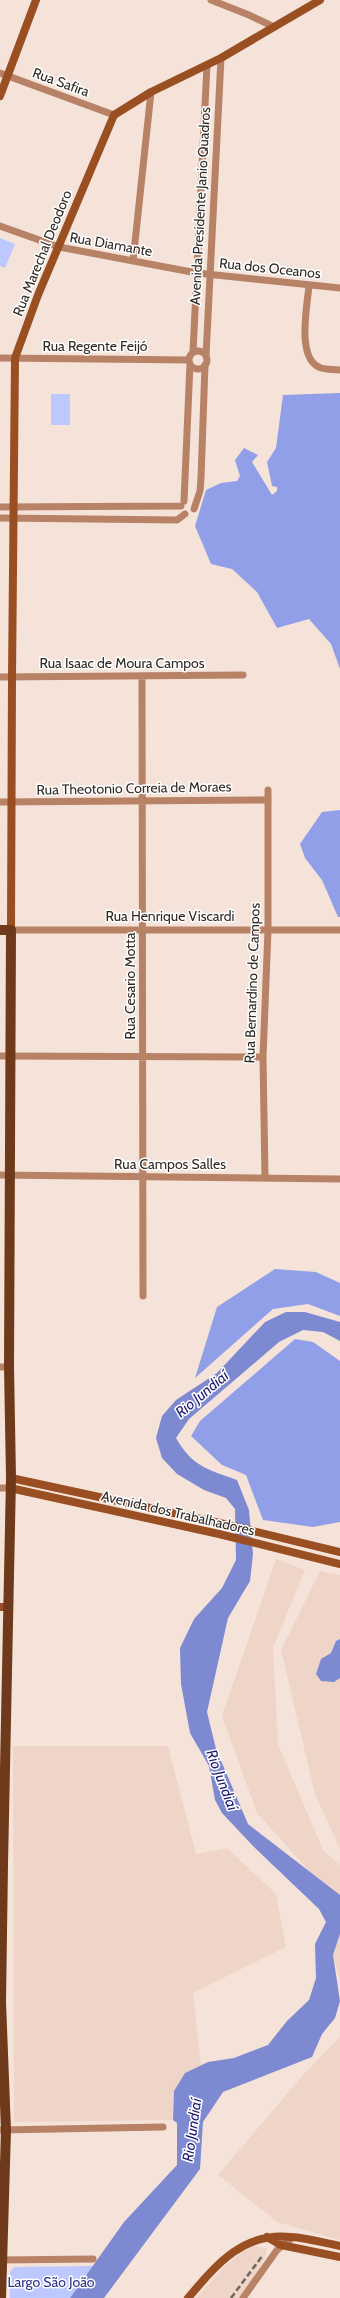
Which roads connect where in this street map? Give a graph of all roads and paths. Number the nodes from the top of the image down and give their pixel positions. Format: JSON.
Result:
{"nodes":[{"id":1,"x":36,"y":0,"type":"edge"},
{"id":2,"x":211,"y":0,"type":"edge"},
{"id":3,"x":320,"y":0,"type":"edge"},
{"id":4,"x":274,"y":27,"type":"junction"},
{"id":5,"x":221,"y":58,"type":"junction"},
{"id":6,"x":207,"y":65,"type":"junction"},
{"id":7,"x":4,"y":74,"type":"edge"},
{"id":8,"x":151,"y":92,"type":"junction"},
{"id":9,"x":0,"y":96,"type":"edge"},
{"id":10,"x":114,"y":115,"type":"junction"},
{"id":11,"x":0,"y":226,"type":"edge"},
{"id":12,"x":59,"y":247,"type":"junction"},
{"id":13,"x":133,"y":261,"type":"junction"},
{"id":14,"x":197,"y":273,"type":"junction"},
{"id":15,"x":210,"y":274,"type":"junction"},
{"id":16,"x":309,"y":286,"type":"junction"},
{"id":17,"x":340,"y":288,"type":"edge"},
{"id":18,"x":193,"y":352,"type":"junction"},
{"id":19,"x":206,"y":356,"type":"junction"},
{"id":20,"x":0,"y":358,"type":"edge"},
{"id":21,"x":15,"y":358,"type":"junction"},
{"id":22,"x":190,"y":362,"type":"junction"},
{"id":23,"x":205,"y":365,"type":"junction"},
{"id":24,"x":340,"y":370,"type":"edge"},
{"id":25,"x":182,"y":504,"type":"junction"},
{"id":26,"x":170,"y":506,"type":"junction"},
{"id":27,"x":0,"y":507,"type":"edge"},
{"id":28,"x":14,"y":507,"type":"junction"},
{"id":29,"x":99,"y":507,"type":"junction"},
{"id":30,"x":194,"y":509,"type":"junction"},
{"id":31,"x":186,"y":514,"type":"junction"},
{"id":32,"x":0,"y":518,"type":"edge"},
{"id":33,"x":13,"y":518,"type":"junction"},
{"id":34,"x":99,"y":518,"type":"junction"},
{"id":35,"x":170,"y":520,"type":"junction"},
{"id":36,"x":243,"y":675,"type":"dead end"},
{"id":37,"x":142,"y":676,"type":"junction"},
{"id":38,"x":0,"y":677,"type":"edge"},
{"id":39,"x":12,"y":677,"type":"junction"},
{"id":40,"x":268,"y":790,"type":"dead end"},
{"id":41,"x":142,"y":799,"type":"junction"},
{"id":42,"x":268,"y":800,"type":"junction"},
{"id":43,"x":0,"y":802,"type":"edge"},
{"id":44,"x":12,"y":802,"type":"junction"},
{"id":45,"x":0,"y":930,"type":"edge"},
{"id":46,"x":12,"y":930,"type":"junction"},
{"id":47,"x":268,"y":930,"type":"junction"},
{"id":48,"x":340,"y":930,"type":"edge"},
{"id":49,"x":143,"y":931,"type":"junction"},
{"id":50,"x":0,"y":1056,"type":"edge"},
{"id":51,"x":12,"y":1056,"type":"junction"},
{"id":52,"x":143,"y":1056,"type":"junction"},
{"id":53,"x":262,"y":1057,"type":"junction"},
{"id":54,"x":0,"y":1175,"type":"edge"},
{"id":55,"x":11,"y":1175,"type":"junction"},
{"id":56,"x":142,"y":1177,"type":"junction"},
{"id":57,"x":265,"y":1177,"type":"junction"},
{"id":58,"x":340,"y":1179,"type":"edge"},
{"id":59,"x":143,"y":1296,"type":"dead end"},
{"id":60,"x":4,"y":1367,"type":"edge"},
{"id":61,"x":7,"y":1485,"type":"edge"},
{"id":62,"x":340,"y":1552,"type":"edge"},
{"id":63,"x":340,"y":1564,"type":"edge"},
{"id":64,"x":3,"y":1607,"type":"edge"},
{"id":65,"x":2,"y":1734,"type":"edge"},
{"id":66,"x":1,"y":1865,"type":"edge"},
{"id":67,"x":1,"y":2002,"type":"edge"},
{"id":68,"x":163,"y":2127,"type":"dead end"},
{"id":69,"x":3,"y":2130,"type":"edge"},
{"id":70,"x":267,"y":2237,"type":"junction"},
{"id":71,"x":292,"y":2237,"type":"junction"},
{"id":72,"x":281,"y":2246,"type":"junction"},
{"id":73,"x":340,"y":2246,"type":"edge"},
{"id":74,"x":340,"y":2257,"type":"edge"},
{"id":75,"x":93,"y":2259,"type":"dead end"},
{"id":76,"x":1,"y":2260,"type":"edge"},
{"id":77,"x":1,"y":2298,"type":"edge"},
{"id":78,"x":188,"y":2298,"type":"edge"},
{"id":79,"x":243,"y":2298,"type":"edge"}],
"edges":[{"from":1,"to":7,"type":"street"},
{"from":2,"to":4,"type":"street"},
{"from":3,"to":4,"type":"street"},
{"from":4,"to":5,"type":"street"},
{"from":5,"to":6,"type":"street"},
{"from":5,"to":15,"type":"street","name":"Avenida Presidente Janio Quadros"},
{"from":6,"to":8,"type":"street"},
{"from":6,"to":14,"type":"street","name":"Avenida Presidente Janio Quadros"},
{"from":7,"to":9,"type":"street"},
{"from":7,"to":10,"type":"street","name":"Rua Safira"},
{"from":8,"to":10,"type":"street"},
{"from":8,"to":13,"type":"street"},
{"from":10,"to":12,"type":"street","name":"Rua Marechal Deodoro"},
{"from":11,"to":12,"type":"street","name":"Rua Diamante"},
{"from":12,"to":13,"type":"street","name":"Rua Diamante"},
{"from":12,"to":21,"type":"street","name":"Rua Marechal Deodoro"},
{"from":13,"to":14,"type":"street","name":"Rua Diamante"},
{"from":14,"to":15,"type":"street","name":"Rua dos Oceanos"},
{"from":14,"to":18,"type":"street","name":"Avenida Presidente Janio Quadros"},
{"from":15,"to":16,"type":"street","name":"Rua dos Oceanos"},
{"from":15,"to":19,"type":"street","name":"Avenida Presidente Janio Quadros"},
{"from":16,"to":17,"type":"street","name":"Rua dos Oceanos"},
{"from":16,"to":24,"type":"street"},
{"from":18,"to":19,"type":"street"},
{"from":18,"to":22,"type":"street"},
{"from":19,"to":23,"type":"street"},
{"from":20,"to":21,"type":"street","name":"Rua Regente Feijó"},
{"from":21,"to":22,"type":"street","name":"Rua Regente Feijó"},
{"from":21,"to":28,"type":"street","name":"Rua Marechal Deodoro"},
{"from":22,"to":23,"type":"street"},
{"from":22,"to":25,"type":"street"},
{"from":23,"to":30,"type":"street"},
{"from":25,"to":26,"type":"street"},
{"from":25,"to":30,"type":"street"},
{"from":25,"to":31,"type":"street"},
{"from":26,"to":29,"type":"street"},
{"from":26,"to":35,"type":"street"},
{"from":27,"to":28,"type":"street"},
{"from":28,"to":29,"type":"street"},
{"from":28,"to":33,"type":"street","name":"Rua Marechal Deodoro"},
{"from":29,"to":34,"type":"street"},
{"from":30,"to":31,"type":"street"},
{"from":31,"to":35,"type":"street"},
{"from":32,"to":33,"type":"street"},
{"from":33,"to":34,"type":"street"},
{"from":33,"to":39,"type":"street","name":"Rua Marechal Deodoro"},
{"from":34,"to":35,"type":"street"},
{"from":36,"to":37,"type":"street","name":"Rua Isaac de Moura Campos"},
{"from":37,"to":39,"type":"street","name":"Rua Isaac de Moura Campos"},
{"from":37,"to":41,"type":"street","name":"Rua Cesario Motta"},
{"from":38,"to":39,"type":"street","name":"Rua Isaac de Moura Campos"},
{"from":39,"to":44,"type":"street","name":"Rua Marechal Deodoro"},
{"from":40,"to":42,"type":"street","name":"Rua Bernardino de Campos"},
{"from":41,"to":42,"type":"street","name":"Rua Theotonio Correia de Moraes"},
{"from":41,"to":44,"type":"street","name":"Rua Theotonio Correia de Moraes"},
{"from":41,"to":49,"type":"street","name":"Rua Cesario Motta"},
{"from":42,"to":47,"type":"street","name":"Rua Bernardino de Campos"},
{"from":43,"to":44,"type":"street","name":"Rua Theotonio Correia de Moraes"},
{"from":44,"to":46,"type":"street","name":"Rua Marechal Deodoro"},
{"from":45,"to":46,"type":"main road","name":"Rua Henrique Viscardi"},
{"from":46,"to":49,"type":"street","name":"Rua Henrique Viscardi"},
{"from":46,"to":51,"type":"main road","name":"Rua Marechal Deodoro"},
{"from":47,"to":48,"type":"street","name":"Rua Henrique Viscardi"},
{"from":47,"to":49,"type":"street","name":"Rua Henrique Viscardi"},
{"from":47,"to":53,"type":"street","name":"Rua Bernardino de Campos"},
{"from":49,"to":52,"type":"street","name":"Rua Cesario Motta"},
{"from":50,"to":51,"type":"street"},
{"from":51,"to":52,"type":"street"},
{"from":51,"to":55,"type":"main road","name":"Rua Marechal Deodoro"},
{"from":52,"to":53,"type":"street"},
{"from":52,"to":56,"type":"street","name":"Rua Cesario Motta"},
{"from":53,"to":57,"type":"street","name":"Rua Bernardino de Campos"},
{"from":54,"to":55,"type":"street","name":"Rua Campos Salles"},
{"from":55,"to":56,"type":"street","name":"Rua Campos Salles"},
{"from":55,"to":60,"type":"main road","name":"Rua Marechal Deodoro"},
{"from":56,"to":57,"type":"street","name":"Rua Campos Salles"},
{"from":56,"to":59,"type":"street","name":"Rua Cesario Motta"},
{"from":57,"to":58,"type":"street","name":"Rua Campos Salles"},
{"from":60,"to":61,"type":"main road","name":"Rua Marechal Deodoro"},
{"from":61,"to":62,"type":"street","name":"Avenida dos Trabalhadores"},
{"from":61,"to":63,"type":"street","name":"Avenida dos Trabalhadores"},
{"from":61,"to":64,"type":"main road","name":"Rua Marechal Deodoro"},
{"from":64,"to":65,"type":"main road","name":"Rua Marechal Deodoro"},
{"from":65,"to":66,"type":"main road","name":"Rua Marechal Deodoro"},
{"from":66,"to":67,"type":"main road","name":"Rua Marechal Deodoro"},
{"from":67,"to":69,"type":"main road","name":"Rua Marechal Deodoro"},
{"from":68,"to":69,"type":"street"},
{"from":69,"to":76,"type":"main road","name":"Rua Marechal Deodoro"},
{"from":70,"to":71,"type":"street"},
{"from":70,"to":72,"type":"street"},
{"from":70,"to":78,"type":"street"},
{"from":71,"to":72,"type":"street"},
{"from":71,"to":73,"type":"street"},
{"from":72,"to":74,"type":"street"},
{"from":72,"to":79,"type":"street"},
{"from":75,"to":76,"type":"street"},
{"from":76,"to":77,"type":"main road","name":"Rua Marechal Deodoro"}]}
